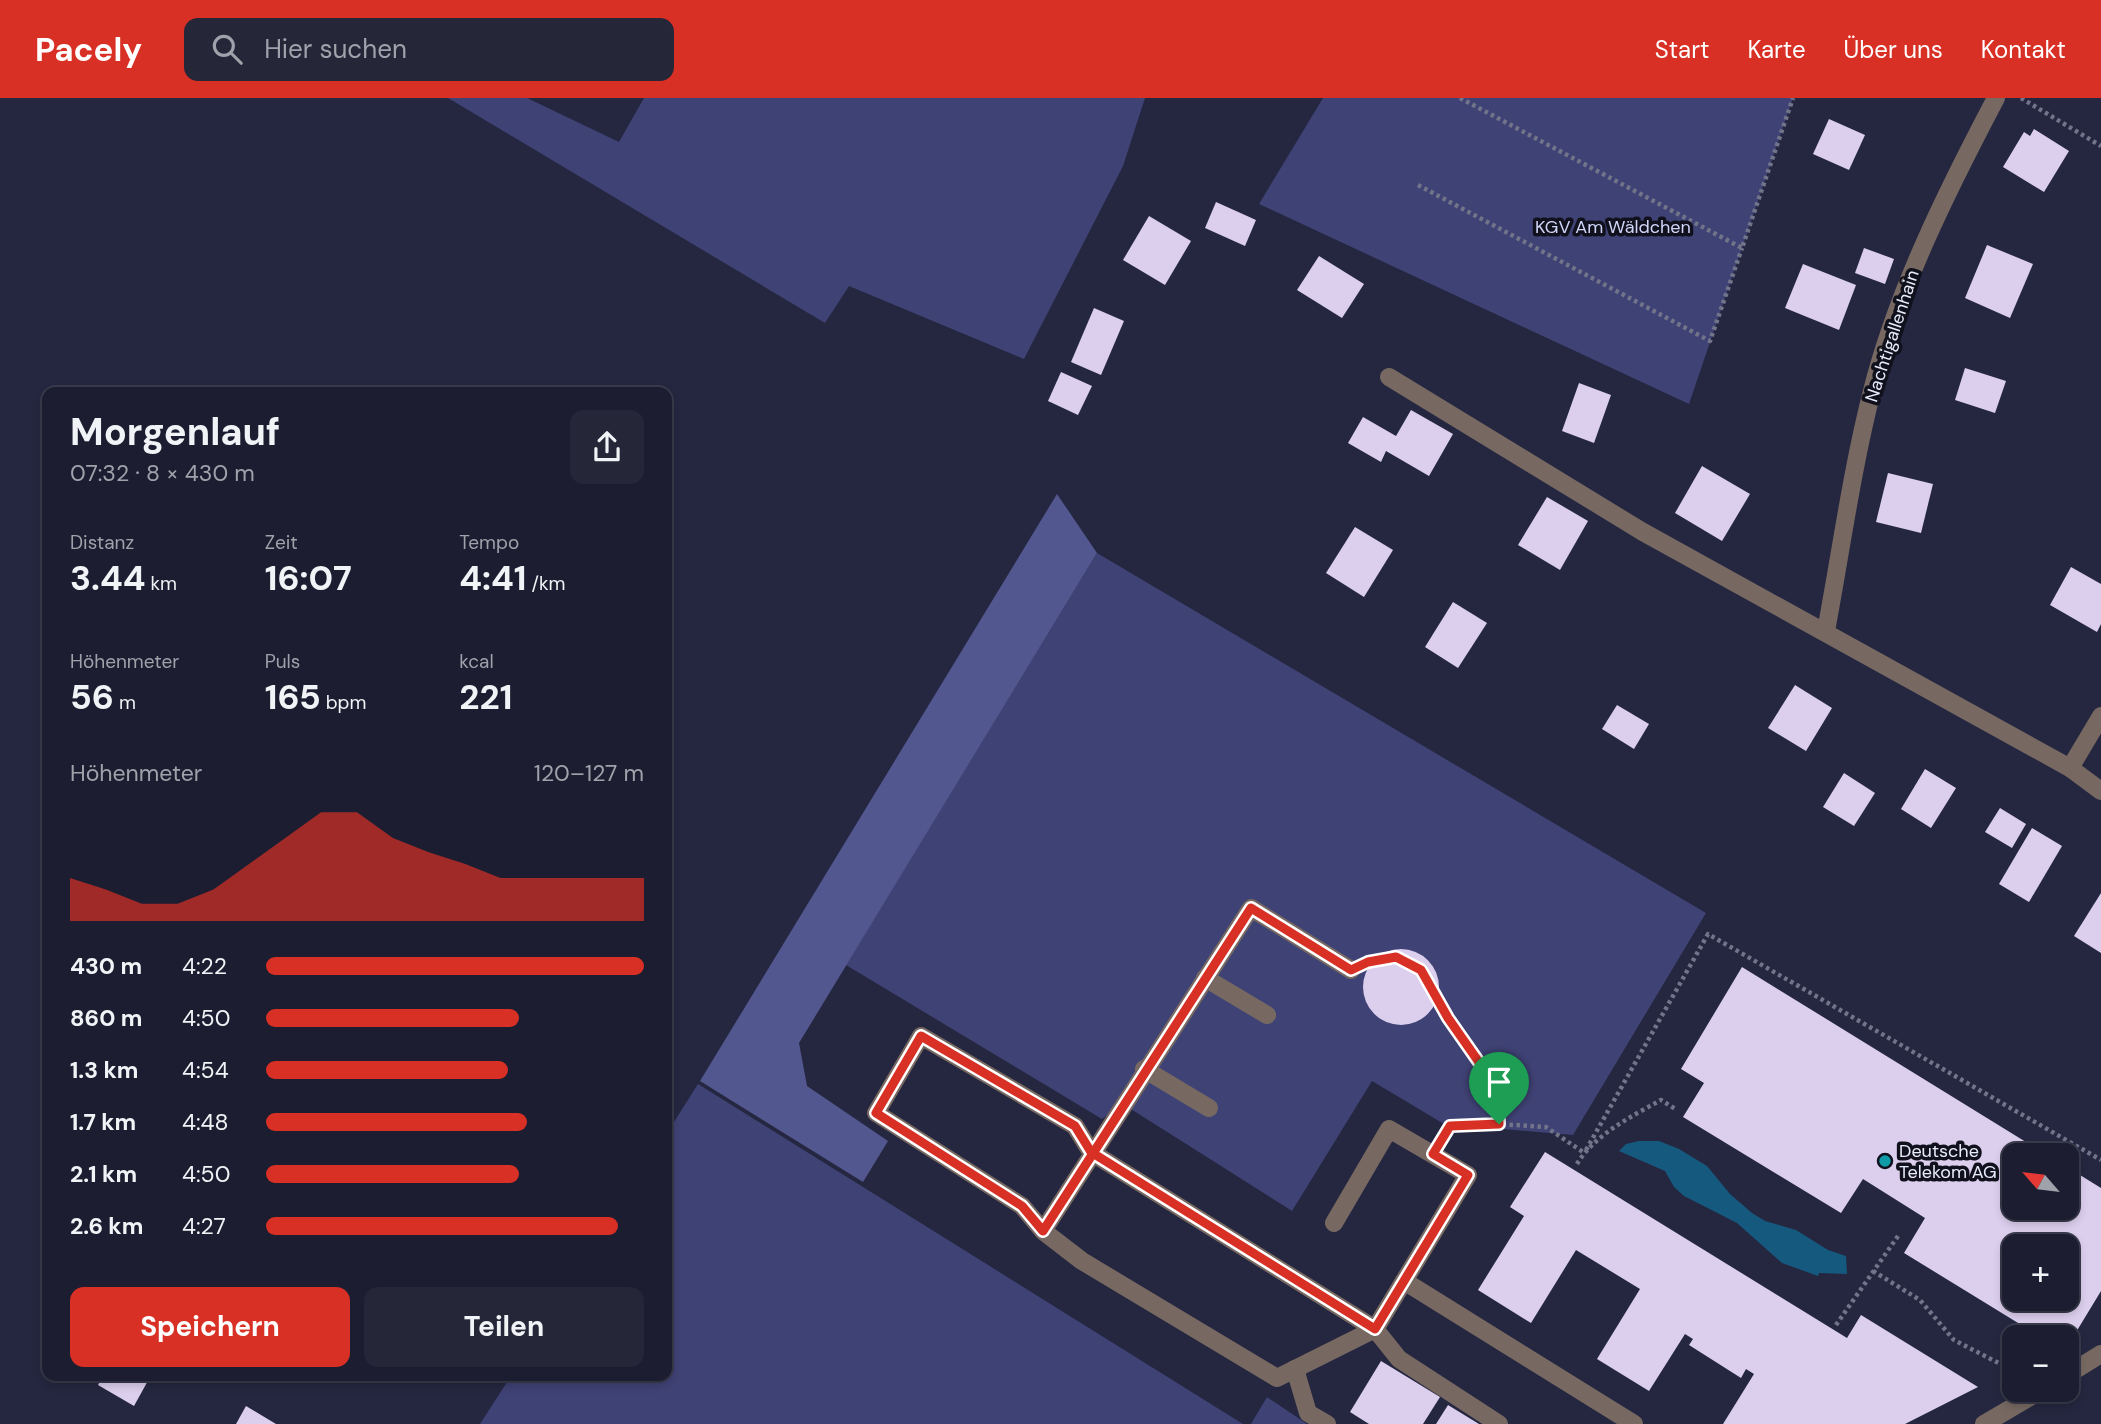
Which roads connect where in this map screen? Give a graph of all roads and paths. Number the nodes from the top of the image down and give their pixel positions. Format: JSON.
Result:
{"nodes":[{"id":1,"x":1460,"y":98,"type":"edge"},
{"id":2,"x":1793,"y":98,"type":"edge"},
{"id":3,"x":1996,"y":98,"type":"edge"},
{"id":4,"x":2021,"y":98,"type":"edge"},
{"id":5,"x":2101,"y":146,"type":"edge"},
{"id":6,"x":1418,"y":185,"type":"dead end"},
{"id":7,"x":1742,"y":247,"type":"junction"},
{"id":8,"x":1389,"y":377,"type":"dead end"},
{"id":9,"x":1825,"y":631,"type":"junction"},
{"id":10,"x":2101,"y":716,"type":"edge"},
{"id":11,"x":2070,"y":768,"type":"junction"},
{"id":12,"x":2101,"y":791,"type":"edge"},
{"id":13,"x":1351,"y":970,"type":"joint"},
{"id":14,"x":1205,"y":978,"type":"junction"},
{"id":15,"x":1267,"y":1014,"type":"dead end"},
{"id":16,"x":1144,"y":1069,"type":"junction"},
{"id":17,"x":1209,"y":1108,"type":"dead end"},
{"id":18,"x":1677,"y":1110,"type":"dead end"},
{"id":19,"x":1499,"y":1124,"type":"junction"},
{"id":20,"x":1585,"y":1151,"type":"junction"},
{"id":21,"x":1091,"y":1152,"type":"junction"},
{"id":22,"x":1433,"y":1154,"type":"junction"},
{"id":23,"x":2101,"y":1160,"type":"edge"},
{"id":24,"x":1577,"y":1164,"type":"dead end"},
{"id":25,"x":1334,"y":1223,"type":"dead end"},
{"id":26,"x":1043,"y":1231,"type":"junction"},
{"id":27,"x":1898,"y":1236,"type":"dead end"},
{"id":28,"x":1873,"y":1272,"type":"junction"},
{"id":29,"x":1404,"y":1282,"type":"junction"},
{"id":30,"x":1836,"y":1325,"type":"dead end"},
{"id":31,"x":1375,"y":1329,"type":"junction"},
{"id":32,"x":2101,"y":1354,"type":"edge"},
{"id":33,"x":2002,"y":1365,"type":"edge"},
{"id":34,"x":2079,"y":1368,"type":"edge"},
{"id":35,"x":1295,"y":1369,"type":"junction"},
{"id":36,"x":2022,"y":1402,"type":"edge"},
{"id":37,"x":1327,"y":1424,"type":"edge"},
{"id":38,"x":1499,"y":1424,"type":"edge"},
{"id":39,"x":1634,"y":1424,"type":"edge"},
{"id":40,"x":1984,"y":1424,"type":"edge"}],
"edges":[{"from":1,"to":7,"type":"path"},
{"from":2,"to":7,"type":"path"},
{"from":3,"to":9,"type":"street","name":"Nachtigallenhain"},
{"from":4,"to":5,"type":"path"},
{"from":6,"to":7,"type":"path"},
{"from":8,"to":9,"type":"street"},
{"from":9,"to":11,"type":"street"},
{"from":10,"to":11,"type":"street"},
{"from":11,"to":12,"type":"street"},
{"from":13,"to":14,"type":"street"},
{"from":13,"to":19,"type":"path"},
{"from":14,"to":15,"type":"street"},
{"from":14,"to":16,"type":"street"},
{"from":16,"to":17,"type":"street"},
{"from":16,"to":21,"type":"street"},
{"from":18,"to":20,"type":"path"},
{"from":19,"to":20,"type":"path"},
{"from":19,"to":22,"type":"path"},
{"from":20,"to":23,"type":"path"},
{"from":20,"to":24,"type":"path"},
{"from":21,"to":26,"type":"street"},
{"from":21,"to":26,"type":"street"},
{"from":21,"to":31,"type":"street"},
{"from":22,"to":25,"type":"street"},
{"from":22,"to":29,"type":"street"},
{"from":26,"to":35,"type":"street"},
{"from":27,"to":28,"type":"path"},
{"from":28,"to":30,"type":"path"},
{"from":28,"to":33,"type":"path"},
{"from":29,"to":31,"type":"street"},
{"from":29,"to":39,"type":"street"},
{"from":31,"to":35,"type":"street"},
{"from":31,"to":38,"type":"street"},
{"from":32,"to":34,"type":"street"},
{"from":35,"to":37,"type":"street"},
{"from":36,"to":40,"type":"street"}]}
